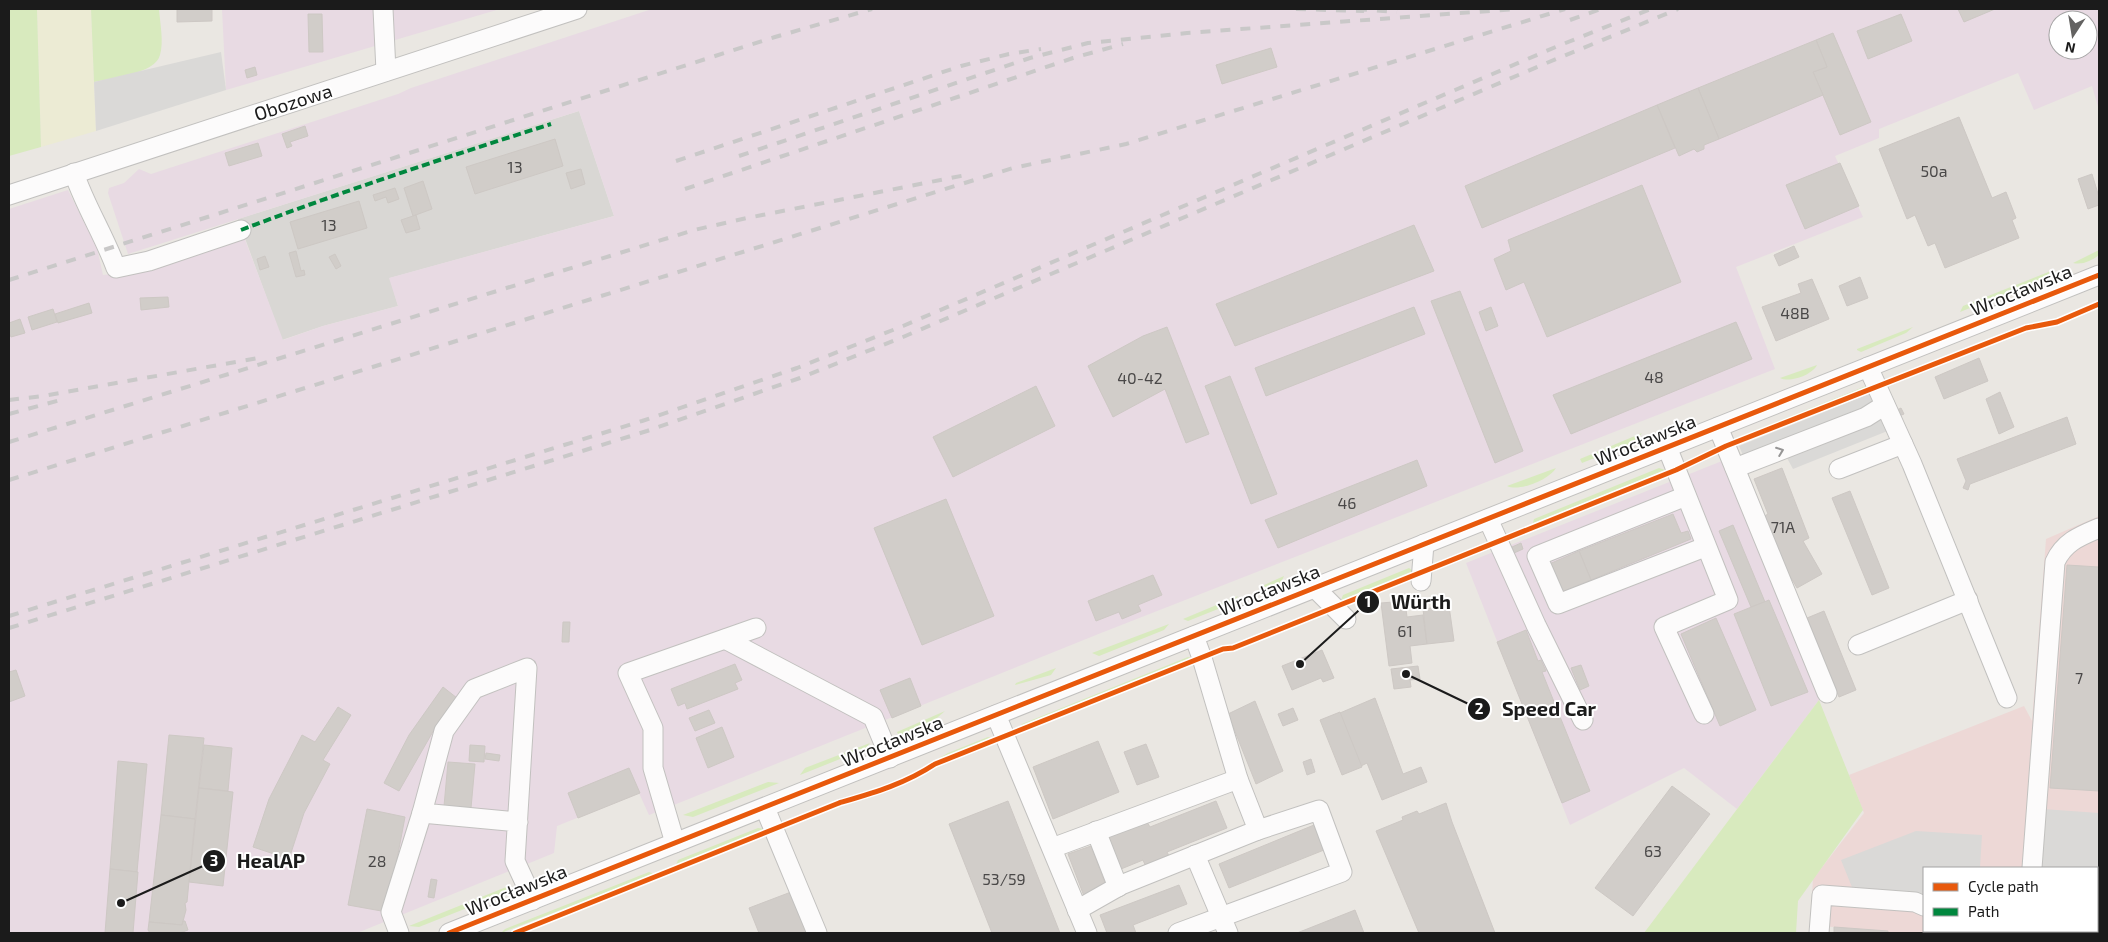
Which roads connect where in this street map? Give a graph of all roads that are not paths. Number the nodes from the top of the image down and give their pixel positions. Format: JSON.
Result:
{"nodes":[{"id":1,"x":383,"y":9,"type":"edge"},
{"id":2,"x":576,"y":9,"type":"edge"},
{"id":3,"x":386,"y":71,"type":"junction"},
{"id":4,"x":74,"y":173,"type":"junction"},
{"id":5,"x":9,"y":195,"type":"edge"},
{"id":6,"x":241,"y":230,"type":"dead end"},
{"id":7,"x":2099,"y":275,"type":"edge"},
{"id":8,"x":1868,"y":367,"type":"junction"},
{"id":9,"x":1885,"y":405,"type":"junction"},
{"id":10,"x":1718,"y":427,"type":"junction"},
{"id":11,"x":1903,"y":444,"type":"junction"},
{"id":12,"x":1667,"y":447,"type":"junction"},
{"id":13,"x":1735,"y":468,"type":"junction"},
{"id":14,"x":1839,"y":469,"type":"dead end"},
{"id":15,"x":1686,"y":496,"type":"junction"},
{"id":16,"x":1488,"y":519,"type":"junction"},
{"id":17,"x":2099,"y":528,"type":"edge"},
{"id":18,"x":1424,"y":544,"type":"junction"},
{"id":19,"x":1705,"y":547,"type":"junction"},
{"id":20,"x":1421,"y":581,"type":"dead end"},
{"id":21,"x":1315,"y":588,"type":"junction"},
{"id":22,"x":1968,"y":600,"type":"junction"},
{"id":23,"x":1346,"y":619,"type":"dead end"},
{"id":24,"x":756,"y":628,"type":"dead end"},
{"id":25,"x":1194,"y":636,"type":"junction"},
{"id":26,"x":725,"y":639,"type":"junction"},
{"id":27,"x":1858,"y":645,"type":"dead end"},
{"id":28,"x":1826,"y":693,"type":"dead end"},
{"id":29,"x":2007,"y":698,"type":"dead end"},
{"id":30,"x":1704,"y":714,"type":"dead end"},
{"id":31,"x":996,"y":715,"type":"junction"},
{"id":32,"x":1583,"y":720,"type":"dead end"},
{"id":33,"x":890,"y":758,"type":"junction"},
{"id":34,"x":1238,"y":778,"type":"junction"},
{"id":35,"x":765,"y":808,"type":"junction"},
{"id":36,"x":422,"y":812,"type":"junction"},
{"id":37,"x":518,"y":822,"type":"junction"},
{"id":38,"x":1258,"y":830,"type":"junction"},
{"id":39,"x":1096,"y":832,"type":"junction"},
{"id":40,"x":675,"y":843,"type":"junction"},
{"id":41,"x":1052,"y":848,"type":"junction"},
{"id":42,"x":1196,"y":855,"type":"junction"},
{"id":43,"x":2032,"y":867,"type":"edge"},
{"id":44,"x":1118,"y":887,"type":"junction"},
{"id":45,"x":533,"y":900,"type":"junction"},
{"id":46,"x":1923,"y":906,"type":"edge"},
{"id":47,"x":1077,"y":910,"type":"junction"},
{"id":48,"x":1224,"y":925,"type":"edge"},
{"id":49,"x":399,"y":933,"type":"edge"},
{"id":50,"x":449,"y":933,"type":"edge"},
{"id":51,"x":816,"y":933,"type":"edge"},
{"id":52,"x":1087,"y":933,"type":"edge"},
{"id":53,"x":1178,"y":933,"type":"edge"},
{"id":54,"x":1819,"y":933,"type":"edge"}],
"edges":[{"from":1,"to":3,"type":"street"},
{"from":2,"to":3,"type":"street","name":"Obozowa"},
{"from":3,"to":4,"type":"street","name":"Obozowa"},
{"from":4,"to":5,"type":"street","name":"Obozowa"},
{"from":4,"to":6,"type":"street"},
{"from":7,"to":8,"type":"street","name":"Wrocławska"},
{"from":8,"to":9,"type":"street"},
{"from":8,"to":10,"type":"street","name":"Wrocławska"},
{"from":9,"to":11,"type":"street"},
{"from":13,"to":9,"type":"street","one_way":true},
{"from":10,"to":12,"type":"street","name":"Wrocławska"},
{"from":10,"to":13,"type":"street"},
{"from":11,"to":14,"type":"street"},
{"from":11,"to":22,"type":"street"},
{"from":12,"to":15,"type":"street"},
{"from":12,"to":16,"type":"street","name":"Wrocławska"},
{"from":13,"to":28,"type":"street"},
{"from":15,"to":19,"type":"street"},
{"from":15,"to":19,"type":"street"},
{"from":16,"to":18,"type":"street","name":"Wrocławska"},
{"from":16,"to":32,"type":"street"},
{"from":17,"to":43,"type":"street"},
{"from":18,"to":20,"type":"street"},
{"from":18,"to":21,"type":"street","name":"Wrocławska"},
{"from":19,"to":30,"type":"street"},
{"from":21,"to":23,"type":"street"},
{"from":21,"to":25,"type":"street","name":"Wrocławska"},
{"from":22,"to":27,"type":"street"},
{"from":22,"to":29,"type":"street"},
{"from":24,"to":26,"type":"street"},
{"from":25,"to":31,"type":"street","name":"Wrocławska"},
{"from":25,"to":34,"type":"street"},
{"from":26,"to":33,"type":"street"},
{"from":26,"to":40,"type":"street"},
{"from":31,"to":33,"type":"street","name":"Wrocławska"},
{"from":31,"to":41,"type":"street"},
{"from":33,"to":35,"type":"street","name":"Wrocławska"},
{"from":34,"to":38,"type":"street"},
{"from":34,"to":39,"type":"street"},
{"from":35,"to":40,"type":"street","name":"Wrocławska"},
{"from":35,"to":51,"type":"street"},
{"from":36,"to":37,"type":"street"},
{"from":36,"to":37,"type":"street"},
{"from":36,"to":49,"type":"street"},
{"from":37,"to":45,"type":"street"},
{"from":38,"to":42,"type":"street"},
{"from":38,"to":48,"type":"street"},
{"from":39,"to":41,"type":"street"},
{"from":39,"to":44,"type":"street"},
{"from":40,"to":45,"type":"street","name":"Wrocławska"},
{"from":41,"to":47,"type":"street"},
{"from":42,"to":44,"type":"street"},
{"from":42,"to":48,"type":"street"},
{"from":44,"to":47,"type":"street"},
{"from":45,"to":50,"type":"street","name":"Wrocławska"},
{"from":46,"to":54,"type":"street"},
{"from":47,"to":52,"type":"street"},
{"from":48,"to":53,"type":"street"}]}
